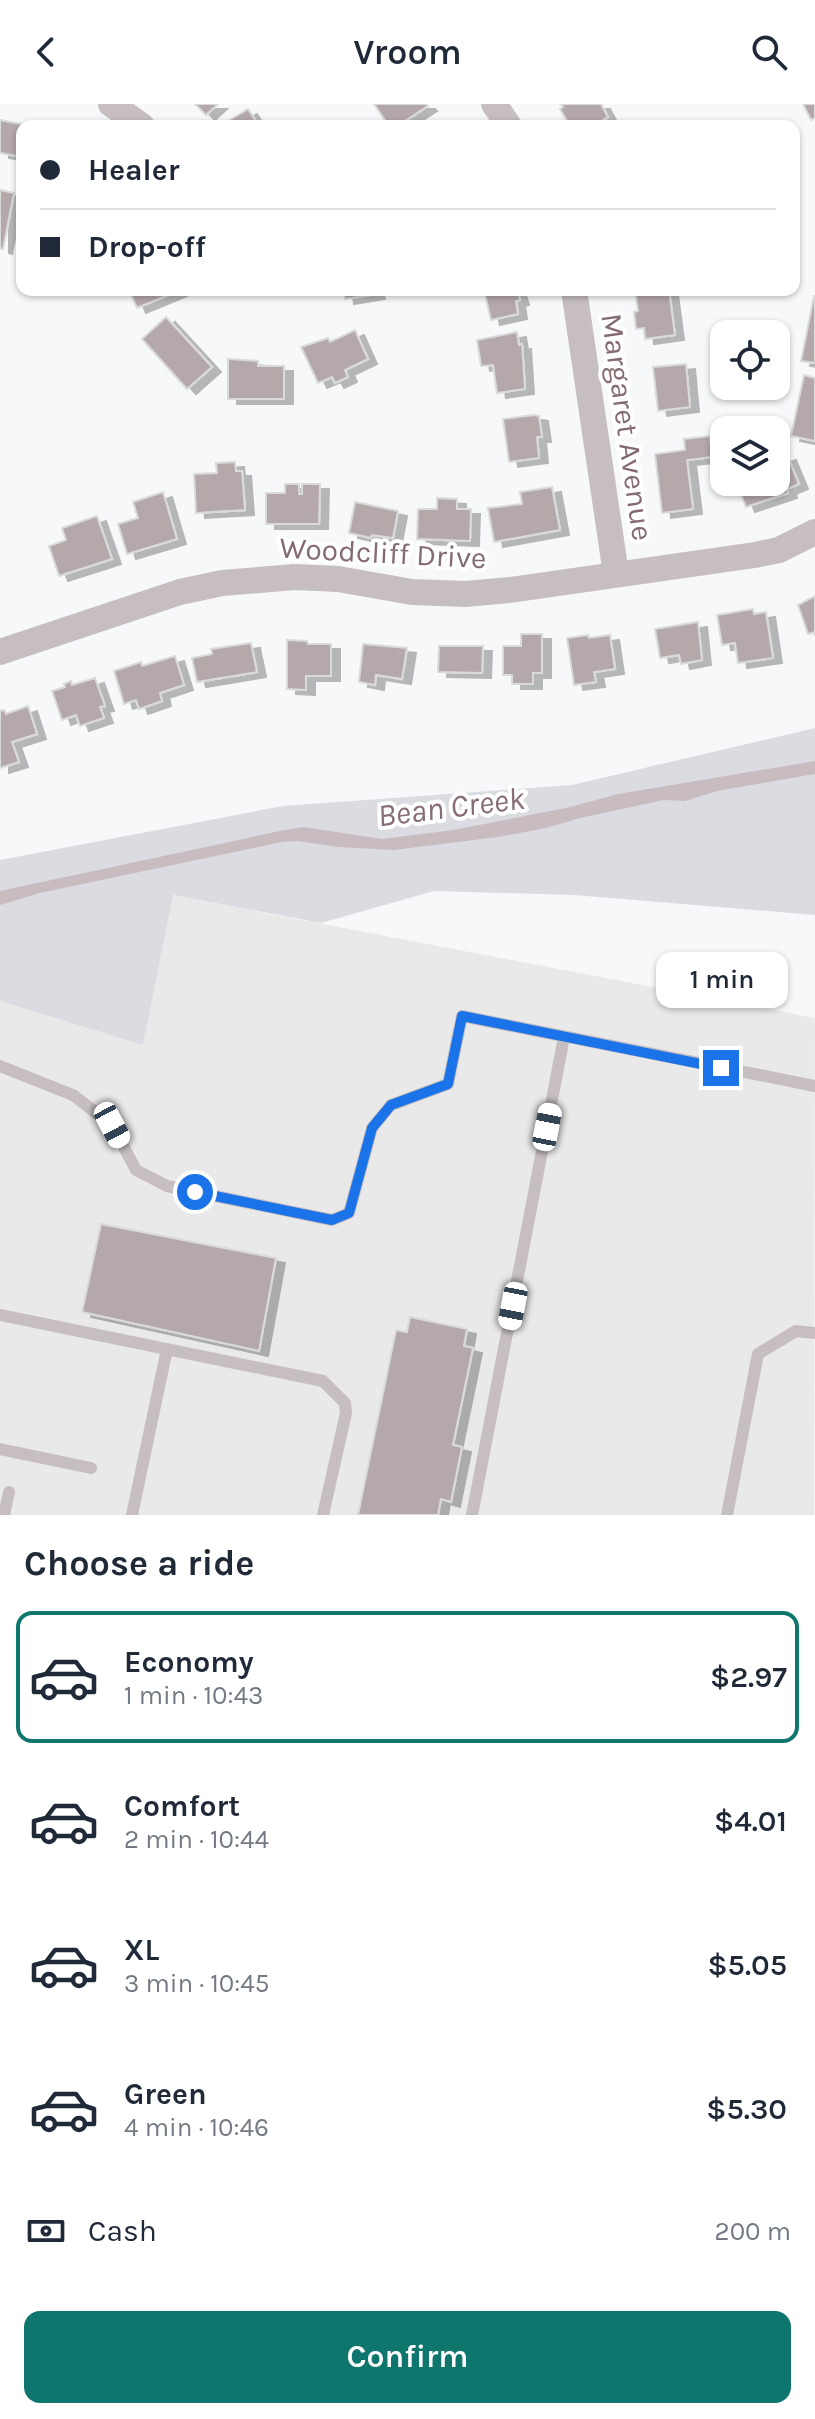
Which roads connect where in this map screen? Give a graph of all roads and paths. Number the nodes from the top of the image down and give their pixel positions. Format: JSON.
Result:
{"nodes":[{"id":1,"x":111,"y":104,"type":"edge"},
{"id":2,"x":134,"y":120,"type":"edge"},
{"id":3,"x":575,"y":296,"type":"edge"},
{"id":4,"x":815,"y":532,"type":"edge"},
{"id":5,"x":616,"y":574,"type":"junction"},
{"id":6,"x":0,"y":652,"type":"edge"},
{"id":7,"x":564,"y":1037,"type":"junction"},
{"id":8,"x":0,"y":1066,"type":"edge"},
{"id":9,"x":815,"y":1086,"type":"edge"},
{"id":10,"x":0,"y":1315,"type":"edge"},
{"id":11,"x":815,"y":1333,"type":"edge"},
{"id":12,"x":167,"y":1349,"type":"junction"},
{"id":13,"x":0,"y":1449,"type":"edge"},
{"id":14,"x":91,"y":1468,"type":"dead end"},
{"id":15,"x":9,"y":1492,"type":"dead end"},
{"id":16,"x":4,"y":1515,"type":"edge"},
{"id":17,"x":132,"y":1515,"type":"edge"},
{"id":18,"x":323,"y":1515,"type":"edge"},
{"id":19,"x":472,"y":1515,"type":"edge"},
{"id":20,"x":727,"y":1515,"type":"edge"}],
"edges":[{"from":1,"to":2,"type":"street"},
{"from":3,"to":5,"type":"street","name":"Margaret Avenue"},
{"from":4,"to":5,"type":"street","name":"Woodcliff Drive"},
{"from":5,"to":6,"type":"street","name":"Woodcliff Drive"},
{"from":7,"to":8,"type":"lane"},
{"from":7,"to":9,"type":"lane"},
{"from":7,"to":19,"type":"lane"},
{"from":10,"to":12,"type":"lane"},
{"from":11,"to":20,"type":"lane"},
{"from":12,"to":17,"type":"lane"},
{"from":12,"to":18,"type":"lane"},
{"from":13,"to":14,"type":"lane"},
{"from":15,"to":16,"type":"lane"}]}
